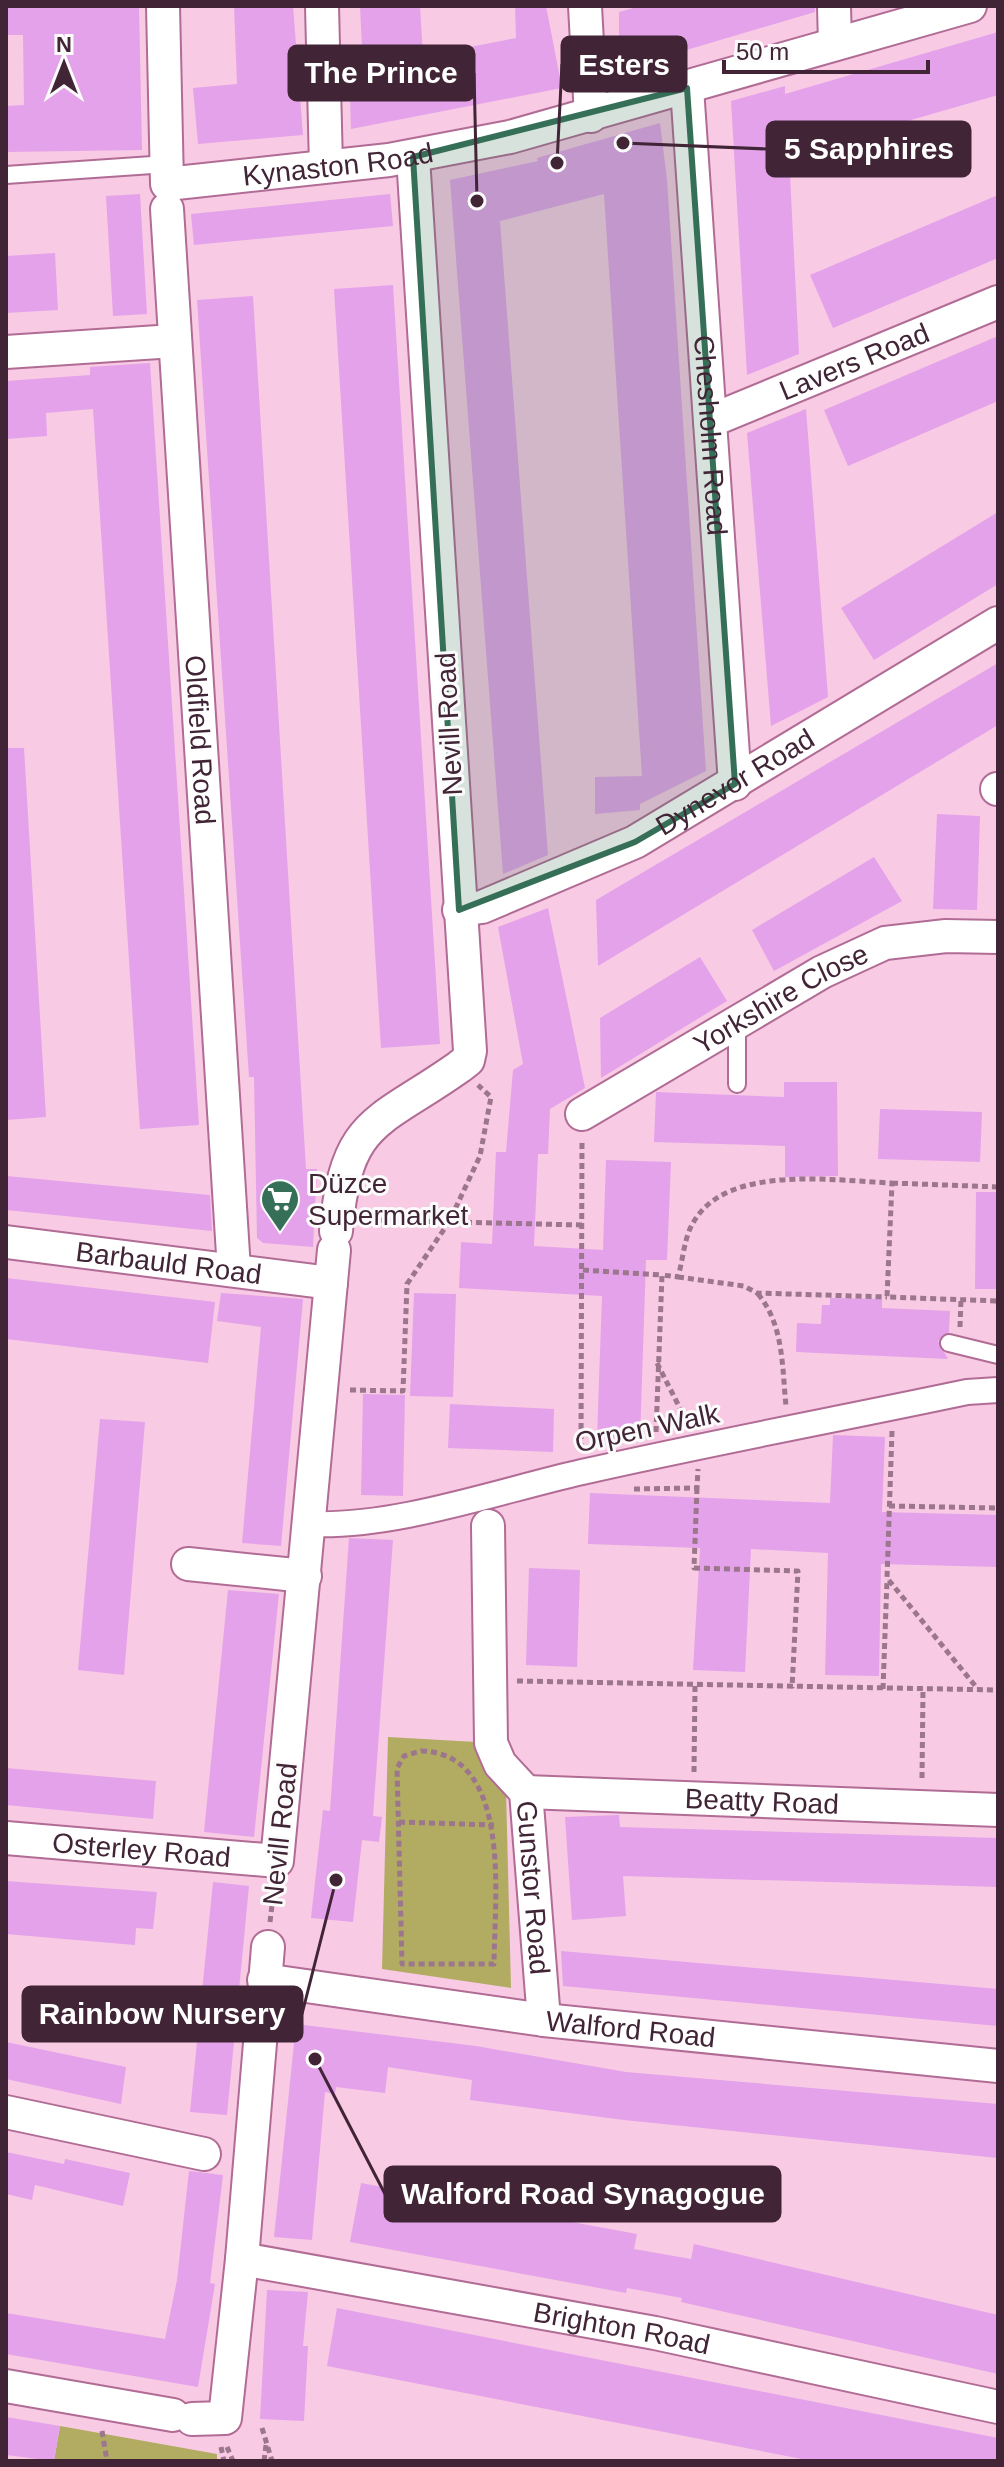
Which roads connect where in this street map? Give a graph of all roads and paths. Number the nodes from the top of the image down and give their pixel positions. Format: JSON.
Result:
{"nodes":[{"id":1,"x":163,"y":6,"type":"edge"},
{"id":2,"x":322,"y":6,"type":"edge"},
{"id":3,"x":585,"y":6,"type":"edge"},
{"id":4,"x":834,"y":6,"type":"edge"},
{"id":5,"x":970,"y":6,"type":"edge"},
{"id":6,"x":835,"y":44,"type":"junction"},
{"id":7,"x":687,"y":88,"type":"junction"},
{"id":8,"x":591,"y":116,"type":"junction"},
{"id":9,"x":413,"y":157,"type":"junction"},
{"id":10,"x":326,"y":166,"type":"junction"},
{"id":11,"x":6,"y":175,"type":"edge"},
{"id":12,"x":167,"y":186,"type":"junction"},
{"id":13,"x":998,"y":302,"type":"edge"},
{"id":14,"x":174,"y":341,"type":"junction"},
{"id":15,"x":6,"y":352,"type":"edge"},
{"id":16,"x":710,"y":421,"type":"junction"},
{"id":17,"x":998,"y":623,"type":"edge"},
{"id":18,"x":735,"y":784,"type":"junction"},
{"id":19,"x":459,"y":910,"type":"junction"},
{"id":20,"x":998,"y":937,"type":"edge"},
{"id":21,"x":737,"y":1020,"type":"junction"},
{"id":22,"x":459,"y":1067,"type":"junction"},
{"id":23,"x":737,"y":1084,"type":"dead end"},
{"id":24,"x":582,"y":1114,"type":"joint"},
{"id":25,"x":892,"y":1183,"type":"junction"},
{"id":26,"x":998,"y":1187,"type":"edge"},
{"id":27,"x":449,"y":1222,"type":"junction"},
{"id":28,"x":582,"y":1225,"type":"junction"},
{"id":29,"x":336,"y":1233,"type":"junction"},
{"id":30,"x":6,"y":1242,"type":"edge"},
{"id":31,"x":234,"y":1270,"type":"junction"},
{"id":32,"x":582,"y":1270,"type":"junction"},
{"id":33,"x":662,"y":1275,"type":"junction"},
{"id":34,"x":678,"y":1277,"type":"junction"},
{"id":35,"x":331,"y":1283,"type":"junction"},
{"id":36,"x":757,"y":1293,"type":"junction"},
{"id":37,"x":887,"y":1297,"type":"junction"},
{"id":38,"x":998,"y":1301,"type":"edge"},
{"id":39,"x":949,"y":1343,"type":"dead end"},
{"id":40,"x":998,"y":1355,"type":"edge"},
{"id":41,"x":657,"y":1362,"type":"junction"},
{"id":42,"x":321,"y":1389,"type":"junction"},
{"id":43,"x":998,"y":1390,"type":"edge"},
{"id":44,"x":893,"y":1408,"type":"junction"},
{"id":45,"x":788,"y":1429,"type":"junction"},
{"id":46,"x":699,"y":1446,"type":"junction"},
{"id":47,"x":655,"y":1456,"type":"junction"},
{"id":48,"x":581,"y":1472,"type":"junction"},
{"id":49,"x":697,"y":1488,"type":"dead end"},
{"id":50,"x":889,"y":1506,"type":"junction"},
{"id":51,"x":998,"y":1508,"type":"edge"},
{"id":52,"x":309,"y":1524,"type":"junction"},
{"id":53,"x":488,"y":1526,"type":"dead end"},
{"id":54,"x":188,"y":1564,"type":"dead end"},
{"id":55,"x":305,"y":1576,"type":"junction"},
{"id":56,"x":887,"y":1578,"type":"junction"},
{"id":57,"x":492,"y":1683,"type":"junction"},
{"id":58,"x":695,"y":1685,"type":"junction"},
{"id":59,"x":792,"y":1688,"type":"junction"},
{"id":60,"x":883,"y":1689,"type":"junction"},
{"id":61,"x":923,"y":1689,"type":"junction"},
{"id":62,"x":978,"y":1689,"type":"junction"},
{"id":63,"x":998,"y":1690,"type":"edge"},
{"id":64,"x":526,"y":1792,"type":"junction"},
{"id":65,"x":693,"y":1797,"type":"junction"},
{"id":66,"x":921,"y":1807,"type":"junction"},
{"id":67,"x":998,"y":1810,"type":"edge"},
{"id":68,"x":399,"y":1822,"type":"junction"},
{"id":69,"x":493,"y":1825,"type":"junction"},
{"id":70,"x":529,"y":1826,"type":"junction"},
{"id":71,"x":6,"y":1838,"type":"edge"},
{"id":72,"x":277,"y":1861,"type":"junction"},
{"id":73,"x":268,"y":1947,"type":"joint"},
{"id":74,"x":264,"y":1980,"type":"junction"},
{"id":75,"x":544,"y":2020,"type":"junction"},
{"id":76,"x":998,"y":2066,"type":"edge"},
{"id":77,"x":6,"y":2112,"type":"edge"},
{"id":78,"x":204,"y":2154,"type":"dead end"},
{"id":79,"x":242,"y":2259,"type":"junction"},
{"id":80,"x":6,"y":2386,"type":"edge"},
{"id":81,"x":998,"y":2407,"type":"edge"},
{"id":82,"x":262,"y":2428,"type":"dead end"},
{"id":83,"x":266,"y":2444,"type":"junction"},
{"id":84,"x":264,"y":2461,"type":"edge"},
{"id":85,"x":272,"y":2461,"type":"edge"}],
"edges":[{"from":1,"to":12,"type":"street","name":"Oldfield Road"},
{"from":2,"to":10,"type":"street"},
{"from":3,"to":8,"type":"street"},
{"from":4,"to":6,"type":"street"},
{"from":5,"to":6,"type":"street","name":"Kynaston Road"},
{"from":6,"to":7,"type":"street","name":"Kynaston Road"},
{"from":7,"to":8,"type":"street","name":"Kynaston Road"},
{"from":7,"to":16,"type":"street","name":"Chesholm Road"},
{"from":8,"to":9,"type":"street","name":"Kynaston Road"},
{"from":9,"to":10,"type":"street","name":"Kynaston Road"},
{"from":9,"to":19,"type":"street","name":"Nevill Road"},
{"from":10,"to":12,"type":"street","name":"Kynaston Road"},
{"from":11,"to":12,"type":"lane"},
{"from":12,"to":14,"type":"street","name":"Oldfield Road"},
{"from":13,"to":16,"type":"street","name":"Lavers Road"},
{"from":14,"to":15,"type":"street"},
{"from":14,"to":31,"type":"street","name":"Oldfield Road"},
{"from":16,"to":18,"type":"street","name":"Chesholm Road"},
{"from":17,"to":18,"type":"street","name":"Dynevor Road"},
{"from":18,"to":19,"type":"street","name":"Dynevor Road"},
{"from":19,"to":22,"type":"street","name":"Nevill Road"},
{"from":20,"to":21,"type":"street","name":"Yorkshire Close"},
{"from":21,"to":23,"type":"lane"},
{"from":21,"to":24,"type":"street","name":"Yorkshire Close"},
{"from":22,"to":27,"type":"path"},
{"from":22,"to":29,"type":"street","name":"Nevill Road"},
{"from":24,"to":28,"type":"path"},
{"from":25,"to":26,"type":"path"},
{"from":25,"to":34,"type":"path"},
{"from":25,"to":37,"type":"path"},
{"from":27,"to":28,"type":"path"},
{"from":27,"to":29,"type":"path"},
{"from":27,"to":42,"type":"path"},
{"from":28,"to":32,"type":"path"},
{"from":29,"to":35,"type":"street","name":"Nevill Road"},
{"from":30,"to":31,"type":"street","name":"Barbauld Road"},
{"from":31,"to":35,"type":"street","name":"Barbauld Road"},
{"from":32,"to":33,"type":"path"},
{"from":32,"to":48,"type":"path"},
{"from":33,"to":34,"type":"path"},
{"from":33,"to":41,"type":"path"},
{"from":34,"to":36,"type":"path"},
{"from":35,"to":42,"type":"street","name":"Nevill Road"},
{"from":36,"to":37,"type":"path"},
{"from":36,"to":45,"type":"path"},
{"from":37,"to":38,"type":"path"},
{"from":39,"to":40,"type":"lane"},
{"from":41,"to":46,"type":"path"},
{"from":41,"to":47,"type":"path"},
{"from":42,"to":52,"type":"street","name":"Nevill Road"},
{"from":43,"to":44,"type":"street","name":"Orpen Walk"},
{"from":44,"to":45,"type":"street","name":"Orpen Walk"},
{"from":44,"to":50,"type":"path"},
{"from":45,"to":46,"type":"street","name":"Orpen Walk"},
{"from":46,"to":47,"type":"street","name":"Orpen Walk"},
{"from":47,"to":48,"type":"street","name":"Orpen Walk"},
{"from":48,"to":52,"type":"street","name":"Orpen Walk"},
{"from":49,"to":59,"type":"path"},
{"from":50,"to":51,"type":"path"},
{"from":50,"to":56,"type":"path"},
{"from":52,"to":55,"type":"street","name":"Nevill Road"},
{"from":53,"to":57,"type":"street","name":"Gunstor Road"},
{"from":54,"to":55,"type":"street"},
{"from":55,"to":72,"type":"street","name":"Nevill Road"},
{"from":56,"to":60,"type":"path"},
{"from":56,"to":62,"type":"path"},
{"from":57,"to":58,"type":"path"},
{"from":57,"to":64,"type":"street","name":"Gunstor Road"},
{"from":58,"to":59,"type":"path"},
{"from":58,"to":65,"type":"path"},
{"from":59,"to":60,"type":"path"},
{"from":60,"to":61,"type":"path"},
{"from":61,"to":62,"type":"path"},
{"from":61,"to":66,"type":"path"},
{"from":62,"to":63,"type":"path"},
{"from":64,"to":65,"type":"street","name":"Beatty Road"},
{"from":64,"to":70,"type":"street","name":"Gunstor Road"},
{"from":65,"to":66,"type":"street","name":"Beatty Road"},
{"from":66,"to":67,"type":"street","name":"Beatty Road"},
{"from":68,"to":69,"type":"path"},
{"from":68,"to":69,"type":"path"},
{"from":68,"to":69,"type":"path"},
{"from":69,"to":70,"type":"path"},
{"from":70,"to":75,"type":"street","name":"Gunstor Road"},
{"from":71,"to":72,"type":"street","name":"Osterley Road"},
{"from":72,"to":73,"type":"path","name":"Nevill Road"},
{"from":73,"to":74,"type":"street","name":"Nevill Road"},
{"from":74,"to":75,"type":"street","name":"Walford Road"},
{"from":74,"to":79,"type":"street","name":"Nevill Road"},
{"from":75,"to":76,"type":"street","name":"Walford Road"},
{"from":77,"to":78,"type":"street"},
{"from":79,"to":80,"type":"street","name":"Nevill Road"},
{"from":79,"to":81,"type":"street","name":"Brighton Road"},
{"from":82,"to":83,"type":"path"},
{"from":83,"to":84,"type":"path"},
{"from":83,"to":85,"type":"path"}]}
